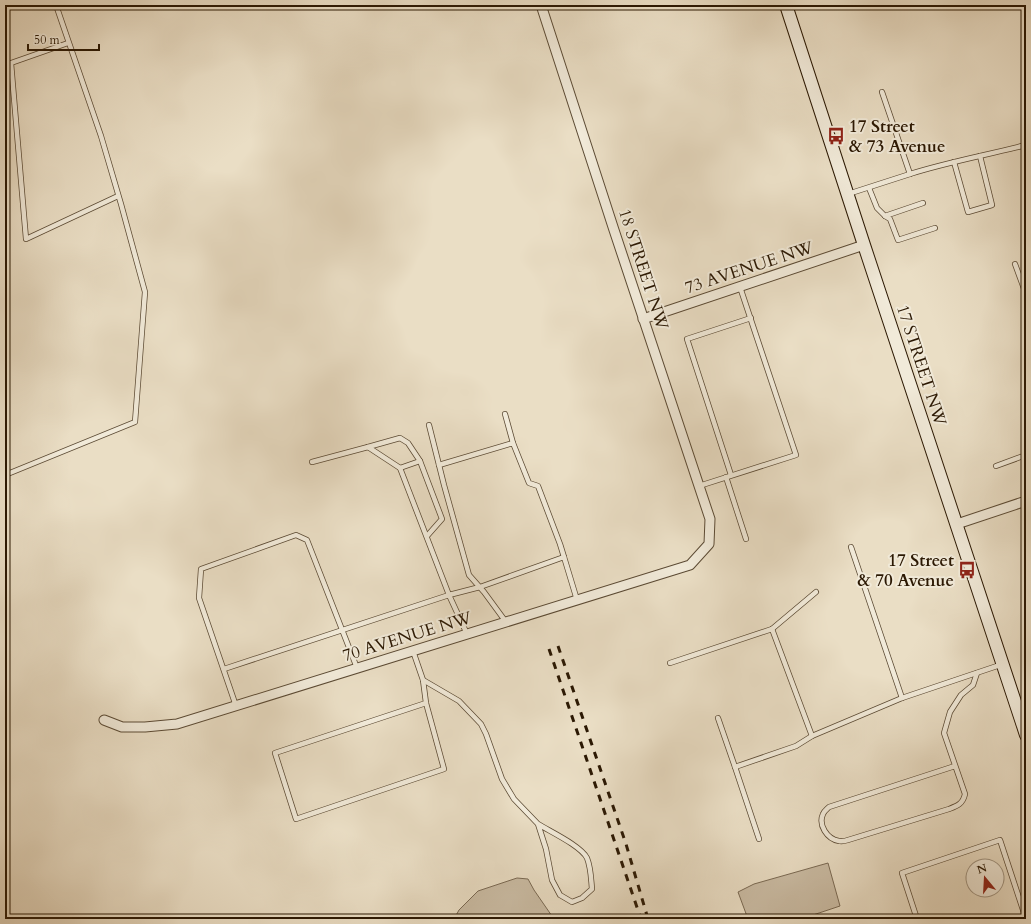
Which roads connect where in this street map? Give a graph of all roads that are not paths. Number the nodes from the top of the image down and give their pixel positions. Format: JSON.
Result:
{"nodes":[{"id":1,"x":56,"y":5,"type":"edge"},
{"id":2,"x":541,"y":5,"type":"edge"},
{"id":3,"x":786,"y":5,"type":"edge"},
{"id":4,"x":68,"y":43,"type":"junction"},
{"id":5,"x":882,"y":92,"type":"dead end"},
{"id":6,"x":1026,"y":145,"type":"edge"},
{"id":7,"x":980,"y":156,"type":"junction"},
{"id":8,"x":954,"y":162,"type":"junction"},
{"id":9,"x":910,"y":174,"type":"junction"},
{"id":10,"x":869,"y":188,"type":"junction"},
{"id":11,"x":848,"y":194,"type":"junction"},
{"id":12,"x":118,"y":196,"type":"junction"},
{"id":13,"x":923,"y":203,"type":"dead end"},
{"id":14,"x":885,"y":216,"type":"junction"},
{"id":15,"x":935,"y":228,"type":"dead end"},
{"id":16,"x":864,"y":245,"type":"junction"},
{"id":17,"x":1015,"y":264,"type":"dead end"},
{"id":18,"x":740,"y":287,"type":"junction"},
{"id":19,"x":1026,"y":294,"type":"edge"},
{"id":20,"x":751,"y":318,"type":"junction"},
{"id":21,"x":643,"y":319,"type":"junction"},
{"id":22,"x":506,"y":414,"type":"dead end"},
{"id":23,"x":429,"y":425,"type":"dead end"},
{"id":24,"x":513,"y":443,"type":"junction"},
{"id":25,"x":368,"y":447,"type":"junction"},
{"id":26,"x":1026,"y":455,"type":"edge"},
{"id":27,"x":420,"y":460,"type":"junction"},
{"id":28,"x":312,"y":462,"type":"dead end"},
{"id":29,"x":439,"y":465,"type":"junction"},
{"id":30,"x":996,"y":466,"type":"dead end"},
{"id":31,"x":400,"y":468,"type":"junction"},
{"id":32,"x":5,"y":475,"type":"edge"},
{"id":33,"x":729,"y":476,"type":"junction"},
{"id":34,"x":699,"y":486,"type":"junction"},
{"id":35,"x":1026,"y":501,"type":"edge"},
{"id":36,"x":957,"y":524,"type":"junction"},
{"id":37,"x":427,"y":536,"type":"junction"},
{"id":38,"x":746,"y":539,"type":"dead end"},
{"id":39,"x":710,"y":544,"type":"joint"},
{"id":40,"x":851,"y":547,"type":"dead end"},
{"id":41,"x":564,"y":558,"type":"junction"},
{"id":42,"x":480,"y":587,"type":"junction"},
{"id":43,"x":816,"y":592,"type":"dead end"},
{"id":44,"x":449,"y":595,"type":"junction"},
{"id":45,"x":577,"y":600,"type":"junction"},
{"id":46,"x":506,"y":622,"type":"junction"},
{"id":47,"x":772,"y":629,"type":"junction"},
{"id":48,"x":342,"y":630,"type":"junction"},
{"id":49,"x":467,"y":634,"type":"junction"},
{"id":50,"x":413,"y":651,"type":"junction"},
{"id":51,"x":670,"y":663,"type":"dead end"},
{"id":52,"x":1003,"y":664,"type":"junction"},
{"id":53,"x":357,"y":668,"type":"junction"},
{"id":54,"x":224,"y":669,"type":"junction"},
{"id":55,"x":977,"y":673,"type":"junction"},
{"id":56,"x":423,"y":680,"type":"junction"},
{"id":57,"x":902,"y":698,"type":"junction"},
{"id":58,"x":426,"y":703,"type":"junction"},
{"id":59,"x":236,"y":706,"type":"junction"},
{"id":60,"x":718,"y":718,"type":"dead end"},
{"id":61,"x":104,"y":720,"type":"dead end"},
{"id":62,"x":1026,"y":735,"type":"edge"},
{"id":63,"x":812,"y":736,"type":"junction"},
{"id":64,"x":955,"y":766,"type":"junction"},
{"id":65,"x":735,"y":767,"type":"junction"},
{"id":66,"x":538,"y":824,"type":"junction"},
{"id":67,"x":759,"y":839,"type":"dead end"},
{"id":68,"x":917,"y":919,"type":"edge"},
{"id":69,"x":1026,"y":919,"type":"edge"}],
"edges":[{"from":1,"to":4,"type":"lane"},
{"from":2,"to":21,"type":"street","name":"18 STREET NW"},
{"from":3,"to":11,"type":"main road","name":"17 STREET NW"},
{"from":4,"to":12,"type":"lane"},
{"from":4,"to":12,"type":"lane"},
{"from":5,"to":9,"type":"lane"},
{"from":6,"to":7,"type":"lane"},
{"from":7,"to":8,"type":"lane"},
{"from":7,"to":8,"type":"lane"},
{"from":8,"to":9,"type":"lane"},
{"from":9,"to":10,"type":"lane"},
{"from":10,"to":11,"type":"lane"},
{"from":10,"to":14,"type":"lane"},
{"from":11,"to":16,"type":"main road","name":"17 STREET NW"},
{"from":12,"to":32,"type":"lane"},
{"from":13,"to":14,"type":"lane"},
{"from":14,"to":15,"type":"lane"},
{"from":16,"to":18,"type":"street","name":"73 AVENUE NW"},
{"from":16,"to":36,"type":"main road","name":"17 STREET NW"},
{"from":17,"to":19,"type":"lane"},
{"from":18,"to":20,"type":"lane"},
{"from":18,"to":21,"type":"street","name":"73 AVENUE NW"},
{"from":20,"to":33,"type":"lane"},
{"from":20,"to":33,"type":"lane"},
{"from":21,"to":34,"type":"street","name":"18 STREET NW"},
{"from":22,"to":24,"type":"lane"},
{"from":23,"to":29,"type":"lane"},
{"from":24,"to":29,"type":"lane"},
{"from":24,"to":41,"type":"lane"},
{"from":25,"to":27,"type":"lane"},
{"from":25,"to":28,"type":"lane"},
{"from":25,"to":31,"type":"lane"},
{"from":26,"to":30,"type":"lane"},
{"from":27,"to":31,"type":"lane"},
{"from":27,"to":37,"type":"lane"},
{"from":29,"to":42,"type":"lane"},
{"from":31,"to":37,"type":"lane"},
{"from":33,"to":34,"type":"lane"},
{"from":33,"to":38,"type":"lane"},
{"from":34,"to":39,"type":"street","name":"18 STREET NW"},
{"from":35,"to":36,"type":"street"},
{"from":36,"to":52,"type":"main road","name":"17 STREET NW"},
{"from":37,"to":44,"type":"lane"},
{"from":39,"to":45,"type":"street","name":"70 AVENUE NW"},
{"from":40,"to":57,"type":"lane"},
{"from":41,"to":42,"type":"lane"},
{"from":41,"to":45,"type":"lane"},
{"from":42,"to":44,"type":"lane"},
{"from":42,"to":46,"type":"lane"},
{"from":43,"to":47,"type":"lane"},
{"from":44,"to":48,"type":"lane"},
{"from":44,"to":49,"type":"lane"},
{"from":45,"to":46,"type":"street","name":"70 AVENUE NW"},
{"from":46,"to":49,"type":"street","name":"70 AVENUE NW"},
{"from":47,"to":51,"type":"lane"},
{"from":47,"to":63,"type":"lane"},
{"from":48,"to":53,"type":"lane"},
{"from":48,"to":54,"type":"lane"},
{"from":48,"to":54,"type":"lane"},
{"from":49,"to":50,"type":"street","name":"70 AVENUE NW"},
{"from":50,"to":53,"type":"street","name":"70 AVENUE NW"},
{"from":50,"to":56,"type":"lane"},
{"from":52,"to":55,"type":"lane"},
{"from":52,"to":62,"type":"main road","name":"17 STREET NW"},
{"from":53,"to":59,"type":"street","name":"70 AVENUE NW"},
{"from":54,"to":59,"type":"lane"},
{"from":55,"to":57,"type":"lane"},
{"from":55,"to":64,"type":"lane"},
{"from":56,"to":58,"type":"lane"},
{"from":56,"to":66,"type":"lane"},
{"from":57,"to":63,"type":"lane"},
{"from":58,"to":58,"type":"lane"},
{"from":59,"to":61,"type":"street","name":"70 AVENUE NW"},
{"from":60,"to":65,"type":"lane"},
{"from":63,"to":65,"type":"lane"},
{"from":64,"to":64,"type":"lane"},
{"from":65,"to":67,"type":"lane"},
{"from":66,"to":66,"type":"lane"},
{"from":68,"to":69,"type":"lane"}]}
